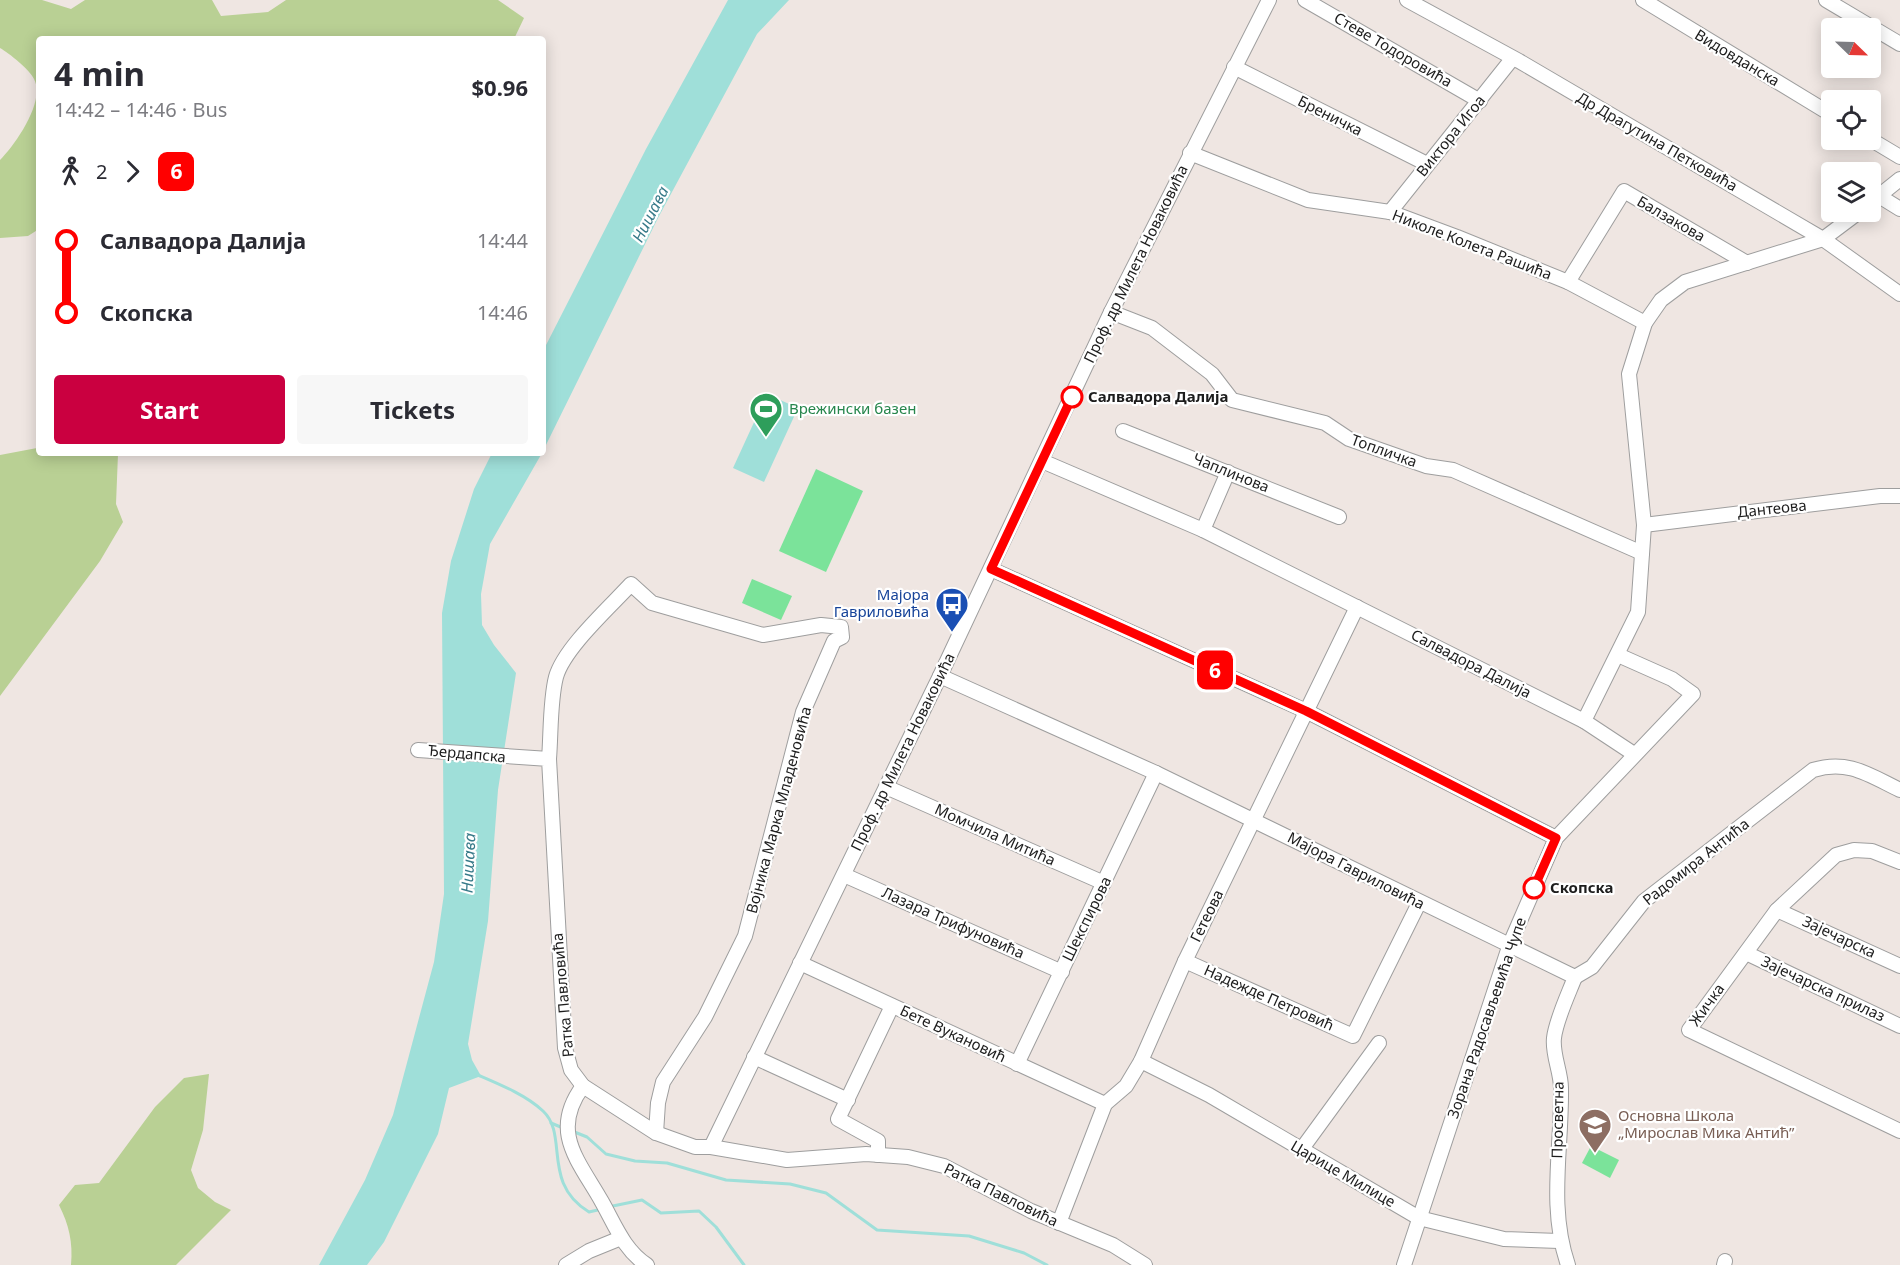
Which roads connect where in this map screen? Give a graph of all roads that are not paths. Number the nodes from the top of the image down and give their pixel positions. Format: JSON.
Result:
{"nodes":[{"id":1,"x":1269,"y":0,"type":"edge"},
{"id":2,"x":1305,"y":0,"type":"edge"},
{"id":3,"x":1407,"y":0,"type":"edge"},
{"id":4,"x":1643,"y":0,"type":"edge"},
{"id":5,"x":1826,"y":0,"type":"edge"},
{"id":6,"x":1900,"y":44,"type":"edge"},
{"id":7,"x":1512,"y":59,"type":"junction"},
{"id":8,"x":1234,"y":67,"type":"junction"},
{"id":9,"x":1480,"y":101,"type":"junction"},
{"id":10,"x":1821,"y":108,"type":"edge"},
{"id":11,"x":1881,"y":146,"type":"edge"},
{"id":12,"x":1190,"y":153,"type":"junction"},
{"id":13,"x":1900,"y":157,"type":"edge"},
{"id":14,"x":1427,"y":165,"type":"junction"},
{"id":15,"x":1900,"y":179,"type":"edge"},
{"id":16,"x":1881,"y":194,"type":"edge"},
{"id":17,"x":1881,"y":201,"type":"edge"},
{"id":18,"x":1900,"y":209,"type":"edge"},
{"id":19,"x":1390,"y":213,"type":"junction"},
{"id":20,"x":1846,"y":222,"type":"edge"},
{"id":21,"x":1823,"y":239,"type":"junction"},
{"id":22,"x":1747,"y":263,"type":"junction"},
{"id":23,"x":1568,"y":282,"type":"junction"},
{"id":24,"x":1900,"y":294,"type":"edge"},
{"id":25,"x":1111,"y":312,"type":"junction"},
{"id":26,"x":1645,"y":323,"type":"junction"},
{"id":27,"x":1123,"y":430,"type":"dead end"},
{"id":28,"x":1042,"y":461,"type":"junction"},
{"id":29,"x":1228,"y":472,"type":"junction"},
{"id":30,"x":1900,"y":496,"type":"edge"},
{"id":31,"x":1339,"y":517,"type":"dead end"},
{"id":32,"x":1644,"y":525,"type":"junction"},
{"id":33,"x":1203,"y":530,"type":"junction"},
{"id":34,"x":1642,"y":553,"type":"junction"},
{"id":35,"x":991,"y":569,"type":"junction"},
{"id":36,"x":631,"y":584,"type":"joint"},
{"id":37,"x":1357,"y":607,"type":"junction"},
{"id":38,"x":1617,"y":656,"type":"junction"},
{"id":39,"x":940,"y":676,"type":"junction"},
{"id":40,"x":1306,"y":711,"type":"junction"},
{"id":41,"x":1584,"y":721,"type":"junction"},
{"id":42,"x":418,"y":750,"type":"dead end"},
{"id":43,"x":1634,"y":754,"type":"junction"},
{"id":44,"x":549,"y":759,"type":"junction"},
{"id":45,"x":1156,"y":773,"type":"junction"},
{"id":46,"x":886,"y":787,"type":"junction"},
{"id":47,"x":1900,"y":790,"type":"edge"},
{"id":48,"x":1253,"y":820,"type":"junction"},
{"id":49,"x":1556,"y":838,"type":"junction"},
{"id":50,"x":1900,"y":862,"type":"edge"},
{"id":51,"x":844,"y":874,"type":"junction"},
{"id":52,"x":1104,"y":884,"type":"junction"},
{"id":53,"x":1419,"y":903,"type":"junction"},
{"id":54,"x":1777,"y":910,"type":"junction"},
{"id":55,"x":1510,"y":944,"type":"junction"},
{"id":56,"x":1746,"y":953,"type":"junction"},
{"id":57,"x":1185,"y":961,"type":"junction"},
{"id":58,"x":800,"y":963,"type":"junction"},
{"id":59,"x":1900,"y":966,"type":"edge"},
{"id":60,"x":1062,"y":972,"type":"junction"},
{"id":61,"x":1575,"y":977,"type":"junction"},
{"id":62,"x":892,"y":1006,"type":"junction"},
{"id":63,"x":1900,"y":1026,"type":"edge"},
{"id":64,"x":1380,"y":1042,"type":"dead end"},
{"id":65,"x":754,"y":1057,"type":"junction"},
{"id":66,"x":1141,"y":1061,"type":"junction"},
{"id":67,"x":1017,"y":1064,"type":"junction"},
{"id":68,"x":583,"y":1086,"type":"junction"},
{"id":69,"x":848,"y":1100,"type":"junction"},
{"id":70,"x":1105,"y":1104,"type":"junction"},
{"id":71,"x":1900,"y":1131,"type":"edge"},
{"id":72,"x":656,"y":1133,"type":"junction"},
{"id":73,"x":711,"y":1147,"type":"junction"},
{"id":74,"x":1301,"y":1150,"type":"junction"},
{"id":75,"x":878,"y":1155,"type":"junction"},
{"id":76,"x":1419,"y":1218,"type":"junction"},
{"id":77,"x":1059,"y":1223,"type":"junction"},
{"id":78,"x":621,"y":1238,"type":"junction"},
{"id":79,"x":1559,"y":1241,"type":"junction"},
{"id":80,"x":566,"y":1265,"type":"edge"},
{"id":81,"x":647,"y":1265,"type":"edge"},
{"id":82,"x":1145,"y":1265,"type":"edge"},
{"id":83,"x":1404,"y":1265,"type":"edge"},
{"id":84,"x":1568,"y":1265,"type":"edge"}],
"edges":[{"from":1,"to":8,"type":"street","name":"Проф. др Милета Новаковића"},
{"from":2,"to":9,"type":"street","name":"Стеве Тодоровића"},
{"from":3,"to":7,"type":"street","name":"Др Драгутина Петковића"},
{"from":4,"to":10,"type":"street","name":"Видовданска"},
{"from":5,"to":6,"type":"street"},
{"from":7,"to":9,"type":"street","name":"Виктора Игоа"},
{"from":7,"to":21,"type":"street","name":"Др Драгутина Петковића"},
{"from":8,"to":12,"type":"street","name":"Проф. др Милета Новаковића"},
{"from":8,"to":14,"type":"street","name":"Бреничка"},
{"from":9,"to":14,"type":"street","name":"Виктора Игоа"},
{"from":11,"to":13,"type":"street"},
{"from":12,"to":19,"type":"street","name":"Николе Колета Рашића"},
{"from":12,"to":25,"type":"street","name":"Проф. др Милета Новаковића"},
{"from":14,"to":19,"type":"street","name":"Виктора Игоа"},
{"from":15,"to":16,"type":"street"},
{"from":17,"to":18,"type":"street"},
{"from":19,"to":23,"type":"street","name":"Николе Колета Рашића"},
{"from":20,"to":21,"type":"street"},
{"from":21,"to":22,"type":"street"},
{"from":21,"to":24,"type":"street","name":"Др Драгутина Петковића"},
{"from":22,"to":23,"type":"street","name":"Балзакова"},
{"from":22,"to":26,"type":"street"},
{"from":23,"to":26,"type":"street","name":"Николе Колета Рашића"},
{"from":25,"to":28,"type":"street","name":"Проф. др Милета Новаковића"},
{"from":25,"to":34,"type":"street","name":"Топличка"},
{"from":26,"to":32,"type":"street"},
{"from":27,"to":29,"type":"street","name":"Чаплинова"},
{"from":28,"to":33,"type":"street","name":"Салвадора Далија"},
{"from":28,"to":35,"type":"street","name":"Проф. др Милета Новаковића"},
{"from":29,"to":31,"type":"street","name":"Чаплинова"},
{"from":29,"to":33,"type":"street"},
{"from":30,"to":32,"type":"street","name":"Дантеова"},
{"from":32,"to":34,"type":"street"},
{"from":33,"to":37,"type":"street","name":"Салвадора Далија"},
{"from":34,"to":38,"type":"street"},
{"from":35,"to":39,"type":"street","name":"Проф. др Милета Новаковића"},
{"from":35,"to":40,"type":"street"},
{"from":36,"to":44,"type":"street","name":"Ратка Павловића"},
{"from":36,"to":72,"type":"street","name":"Војника Марка Младеновића"},
{"from":37,"to":40,"type":"street","name":"Гетеова"},
{"from":37,"to":41,"type":"street","name":"Салвадора Далија"},
{"from":38,"to":41,"type":"street"},
{"from":38,"to":43,"type":"street","name":"Зорана Радосављевића Чупе"},
{"from":39,"to":45,"type":"street","name":"Мајора Гавриловића"},
{"from":39,"to":46,"type":"street","name":"Проф. др Милета Новаковића"},
{"from":40,"to":48,"type":"street","name":"Гетеова"},
{"from":40,"to":49,"type":"street"},
{"from":41,"to":43,"type":"street","name":"Салвадора Далија"},
{"from":42,"to":44,"type":"street","name":"Ђердапска"},
{"from":43,"to":49,"type":"street","name":"Зорана Радосављевића Чупе"},
{"from":44,"to":68,"type":"street","name":"Ратка Павловића"},
{"from":45,"to":48,"type":"street","name":"Мајора Гавриловића"},
{"from":45,"to":52,"type":"street","name":"Шекспирова"},
{"from":46,"to":51,"type":"street","name":"Проф. др Милета Новаковића"},
{"from":46,"to":52,"type":"street","name":"Момчила Митића"},
{"from":47,"to":61,"type":"street","name":"Радомира Антића"},
{"from":48,"to":53,"type":"street","name":"Мајора Гавриловића"},
{"from":48,"to":57,"type":"street","name":"Гетеова"},
{"from":49,"to":55,"type":"street","name":"Зорана Радосављевића Чупе"},
{"from":50,"to":54,"type":"street","name":"Жичка"},
{"from":51,"to":58,"type":"street","name":"Проф. др Милета Новаковића"},
{"from":51,"to":60,"type":"street","name":"Лазара Трифуновића"},
{"from":52,"to":60,"type":"street","name":"Шекспирова"},
{"from":53,"to":55,"type":"street","name":"Мајора Гавриловића"},
{"from":53,"to":57,"type":"street","name":"Надежде Петровић"},
{"from":54,"to":56,"type":"street","name":"Жичка"},
{"from":54,"to":59,"type":"street","name":"Зајечарска"},
{"from":55,"to":61,"type":"street"},
{"from":55,"to":76,"type":"street","name":"Зорана Радосављевића Чупе"},
{"from":56,"to":63,"type":"street","name":"Зајечарска прилаз"},
{"from":56,"to":71,"type":"street","name":"Жичка"},
{"from":57,"to":66,"type":"street","name":"Гетеова"},
{"from":58,"to":62,"type":"street","name":"Бете Вукановић"},
{"from":58,"to":65,"type":"street","name":"Проф. др Милета Новаковића"},
{"from":60,"to":67,"type":"street","name":"Шекспирова"},
{"from":61,"to":79,"type":"street","name":"Просветна"},
{"from":62,"to":67,"type":"street","name":"Бете Вукановић"},
{"from":62,"to":69,"type":"street"},
{"from":64,"to":74,"type":"street"},
{"from":65,"to":69,"type":"street"},
{"from":65,"to":73,"type":"street","name":"Проф. др Милета Новаковића"},
{"from":66,"to":70,"type":"street","name":"Гетеова"},
{"from":66,"to":74,"type":"street","name":"Царице Милице"},
{"from":67,"to":70,"type":"street","name":"Бете Вукановић"},
{"from":68,"to":72,"type":"street","name":"Ратка Павловића"},
{"from":68,"to":78,"type":"street"},
{"from":69,"to":75,"type":"street"},
{"from":70,"to":77,"type":"street","name":"Гетеова"},
{"from":72,"to":73,"type":"street","name":"Ратка Павловића"},
{"from":73,"to":75,"type":"street","name":"Ратка Павловића"},
{"from":74,"to":76,"type":"street","name":"Царице Милице"},
{"from":75,"to":77,"type":"street","name":"Ратка Павловића"},
{"from":76,"to":79,"type":"street","name":"Царице Милице"},
{"from":76,"to":83,"type":"street","name":"Зорана Радосављевића Чупе"},
{"from":77,"to":82,"type":"street","name":"Ратка Павловића"},
{"from":78,"to":80,"type":"street"},
{"from":78,"to":81,"type":"street"},
{"from":79,"to":84,"type":"street","name":"Просветна"}]}
